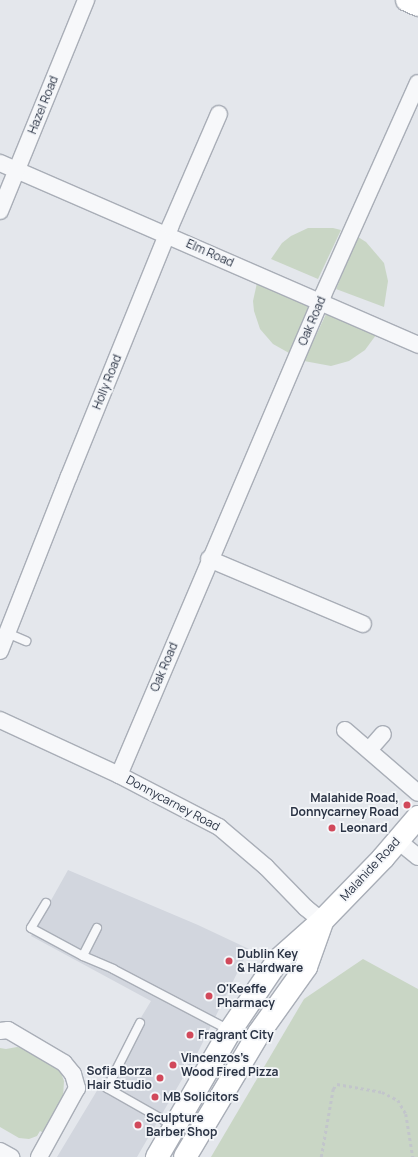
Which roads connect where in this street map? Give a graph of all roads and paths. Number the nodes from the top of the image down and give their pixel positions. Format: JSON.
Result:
{"nodes":[{"id":1,"x":86,"y":0,"type":"edge"},
{"id":2,"x":407,"y":0,"type":"edge"},
{"id":3,"x":418,"y":5,"type":"edge"},
{"id":4,"x":418,"y":83,"type":"edge"},
{"id":5,"x":218,"y":114,"type":"dead end"},
{"id":6,"x":0,"y":163,"type":"edge"},
{"id":7,"x":17,"y":171,"type":"junction"},
{"id":8,"x":0,"y":211,"type":"edge"},
{"id":9,"x":167,"y":234,"type":"junction"},
{"id":10,"x":321,"y":301,"type":"junction"},
{"id":11,"x":418,"y":345,"type":"edge"},
{"id":12,"x":209,"y":559,"type":"junction"},
{"id":13,"x":363,"y":624,"type":"dead end"},
{"id":14,"x":7,"y":633,"type":"junction"},
{"id":15,"x":26,"y":641,"type":"dead end"},
{"id":16,"x":0,"y":652,"type":"edge"},
{"id":17,"x":0,"y":720,"type":"edge"},
{"id":18,"x":345,"y":730,"type":"dead end"},
{"id":19,"x":383,"y":734,"type":"dead end"},
{"id":20,"x":369,"y":750,"type":"junction"},
{"id":21,"x":119,"y":775,"type":"junction"},
{"id":22,"x":418,"y":793,"type":"edge"},
{"id":23,"x":418,"y":817,"type":"edge"},
{"id":24,"x":397,"y":840,"type":"junction"},
{"id":25,"x":418,"y":857,"type":"edge"},
{"id":26,"x":46,"y":903,"type":"dead end"},
{"id":27,"x":322,"y":921,"type":"junction"},
{"id":28,"x":97,"y":928,"type":"dead end"},
{"id":29,"x":83,"y":956,"type":"junction"},
{"id":30,"x":140,"y":1023,"type":"dead end"},
{"id":31,"x":230,"y":1030,"type":"junction"},
{"id":32,"x":0,"y":1031,"type":"edge"},
{"id":33,"x":175,"y":1127,"type":"junction"},
{"id":34,"x":0,"y":1151,"type":"edge"},
{"id":35,"x":11,"y":1157,"type":"edge"},
{"id":36,"x":39,"y":1157,"type":"edge"},
{"id":37,"x":157,"y":1157,"type":"edge"},
{"id":38,"x":185,"y":1157,"type":"edge"},
{"id":39,"x":321,"y":1157,"type":"edge"},
{"id":40,"x":413,"y":1157,"type":"edge"}],
"edges":[{"from":1,"to":7,"type":"street","name":"Hazel Road"},
{"from":2,"to":3,"type":"main road"},
{"from":4,"to":10,"type":"street","name":"Oak Road"},
{"from":5,"to":9,"type":"street","name":"Holly Road"},
{"from":6,"to":7,"type":"street","name":"Elm Road"},
{"from":7,"to":8,"type":"street","name":"Hazel Road"},
{"from":7,"to":9,"type":"street","name":"Elm Road"},
{"from":9,"to":10,"type":"street","name":"Elm Road"},
{"from":9,"to":14,"type":"street","name":"Holly Road"},
{"from":10,"to":11,"type":"street","name":"Elm Road"},
{"from":10,"to":12,"type":"street","name":"Oak Road"},
{"from":12,"to":13,"type":"street"},
{"from":12,"to":21,"type":"street","name":"Oak Road"},
{"from":14,"to":15,"type":"lane"},
{"from":14,"to":16,"type":"street","name":"Holly Road"},
{"from":17,"to":21,"type":"street","name":"Donnycarney Road"},
{"from":18,"to":20,"type":"street"},
{"from":19,"to":20,"type":"street"},
{"from":20,"to":22,"type":"street"},
{"from":21,"to":27,"type":"street","name":"Donnycarney Road"},
{"from":23,"to":24,"type":"main road","name":"Malahide Road"},
{"from":24,"to":25,"type":"street"},
{"from":24,"to":27,"type":"main road","name":"Malahide Road"},
{"from":26,"to":29,"type":"lane"},
{"from":27,"to":31,"type":"main road","name":"Malahide Road"},
{"from":27,"to":38,"type":"main road","name":"Malahide Road"},
{"from":28,"to":29,"type":"lane"},
{"from":29,"to":31,"type":"lane"},
{"from":30,"to":33,"type":"lane"},
{"from":31,"to":33,"type":"main road","name":"Malahide Road"},
{"from":32,"to":36,"type":"street"},
{"from":33,"to":37,"type":"main road","name":"Malahide Road"},
{"from":34,"to":35,"type":"street"},
{"from":39,"to":40,"type":"path"}]}
